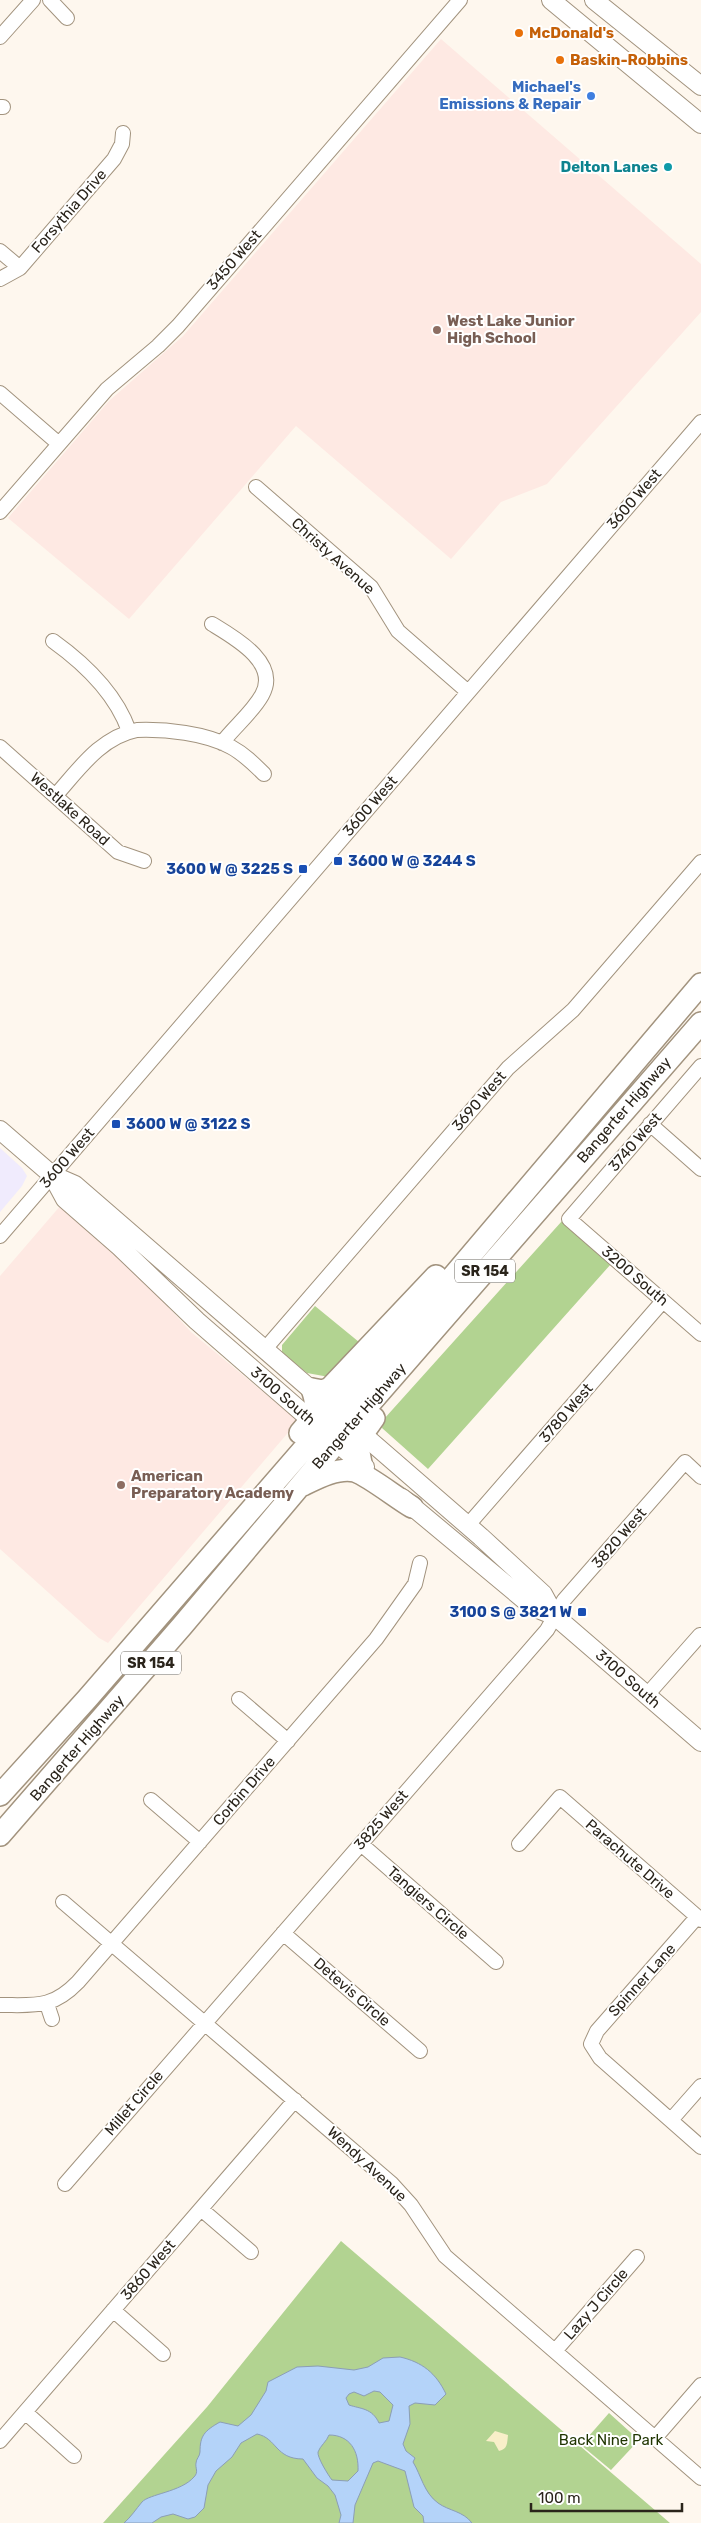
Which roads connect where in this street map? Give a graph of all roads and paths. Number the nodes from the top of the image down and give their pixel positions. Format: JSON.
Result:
{"nodes":[{"id":1,"x":34,"y":0,"type":"edge"},
{"id":2,"x":50,"y":0,"type":"edge"},
{"id":3,"x":460,"y":0,"type":"edge"},
{"id":4,"x":551,"y":0,"type":"edge"},
{"id":5,"x":594,"y":0,"type":"edge"},
{"id":6,"x":68,"y":18,"type":"dead end"},
{"id":7,"x":0,"y":37,"type":"edge"},
{"id":8,"x":701,"y":86,"type":"edge"},
{"id":9,"x":701,"y":124,"type":"edge"},
{"id":10,"x":123,"y":133,"type":"dead end"},
{"id":11,"x":0,"y":251,"type":"edge"},
{"id":12,"x":20,"y":268,"type":"junction"},
{"id":13,"x":0,"y":279,"type":"edge"},
{"id":14,"x":0,"y":393,"type":"edge"},
{"id":15,"x":701,"y":422,"type":"edge"},
{"id":16,"x":59,"y":444,"type":"junction"},
{"id":17,"x":256,"y":487,"type":"dead end"},
{"id":18,"x":0,"y":512,"type":"edge"},
{"id":19,"x":212,"y":624,"type":"dead end"},
{"id":20,"x":53,"y":641,"type":"dead end"},
{"id":21,"x":468,"y":692,"type":"junction"},
{"id":22,"x":129,"y":731,"type":"junction"},
{"id":23,"x":222,"y":742,"type":"junction"},
{"id":24,"x":0,"y":747,"type":"edge"},
{"id":25,"x":264,"y":774,"type":"dead end"},
{"id":26,"x":56,"y":795,"type":"junction"},
{"id":27,"x":144,"y":861,"type":"dead end"},
{"id":28,"x":701,"y":862,"type":"edge"},
{"id":29,"x":701,"y":984,"type":"edge"},
{"id":30,"x":672,"y":1017,"type":"junction"},
{"id":31,"x":701,"y":1023,"type":"edge"},
{"id":32,"x":701,"y":1066,"type":"edge"},
{"id":33,"x":650,"y":1124,"type":"junction"},
{"id":34,"x":0,"y":1130,"type":"edge"},
{"id":35,"x":701,"y":1168,"type":"edge"},
{"id":36,"x":52,"y":1175,"type":"junction"},
{"id":37,"x":565,"y":1178,"type":"junction"},
{"id":38,"x":569,"y":1219,"type":"joint"},
{"id":39,"x":0,"y":1236,"type":"edge"},
{"id":40,"x":484,"y":1238,"type":"junction"},
{"id":41,"x":663,"y":1301,"type":"junction"},
{"id":42,"x":701,"y":1334,"type":"edge"},
{"id":43,"x":265,"y":1349,"type":"junction"},
{"id":44,"x":312,"y":1390,"type":"junction"},
{"id":45,"x":350,"y":1423,"type":"junction"},
{"id":46,"x":323,"y":1430,"type":"junction"},
{"id":47,"x":361,"y":1463,"type":"junction"},
{"id":48,"x":701,"y":1477,"type":"edge"},
{"id":49,"x":298,"y":1488,"type":"junction"},
{"id":50,"x":412,"y":1507,"type":"junction"},
{"id":51,"x":468,"y":1525,"type":"junction"},
{"id":52,"x":420,"y":1563,"type":"dead end"},
{"id":53,"x":556,"y":1616,"type":"junction"},
{"id":54,"x":700,"y":1635,"type":"dead end"},
{"id":55,"x":115,"y":1667,"type":"junction"},
{"id":56,"x":647,"y":1695,"type":"junction"},
{"id":57,"x":239,"y":1699,"type":"dead end"},
{"id":58,"x":288,"y":1741,"type":"junction"},
{"id":59,"x":701,"y":1742,"type":"edge"},
{"id":60,"x":0,"y":1795,"type":"edge"},
{"id":61,"x":151,"y":1800,"type":"dead end"},
{"id":62,"x":0,"y":1818,"type":"edge"},
{"id":63,"x":0,"y":1835,"type":"edge"},
{"id":64,"x":200,"y":1842,"type":"junction"},
{"id":65,"x":361,"y":1844,"type":"junction"},
{"id":66,"x":519,"y":1844,"type":"dead end"},
{"id":67,"x":63,"y":1902,"type":"dead end"},
{"id":68,"x":699,"y":1919,"type":"edge"},
{"id":69,"x":284,"y":1933,"type":"junction"},
{"id":70,"x":111,"y":1944,"type":"junction"},
{"id":71,"x":496,"y":1962,"type":"dead end"},
{"id":72,"x":47,"y":2004,"type":"junction"},
{"id":73,"x":0,"y":2006,"type":"edge"},
{"id":74,"x":52,"y":2019,"type":"dead end"},
{"id":75,"x":204,"y":2023,"type":"junction"},
{"id":76,"x":420,"y":2051,"type":"dead end"},
{"id":77,"x":701,"y":2086,"type":"edge"},
{"id":78,"x":295,"y":2100,"type":"junction"},
{"id":79,"x":672,"y":2120,"type":"junction"},
{"id":80,"x":701,"y":2147,"type":"edge"},
{"id":81,"x":65,"y":2184,"type":"dead end"},
{"id":82,"x":201,"y":2209,"type":"junction"},
{"id":83,"x":251,"y":2252,"type":"dead end"},
{"id":84,"x":637,"y":2257,"type":"dead end"},
{"id":85,"x":113,"y":2310,"type":"junction"},
{"id":86,"x":555,"y":2351,"type":"junction"},
{"id":87,"x":163,"y":2354,"type":"dead end"},
{"id":88,"x":701,"y":2385,"type":"edge"},
{"id":89,"x":25,"y":2412,"type":"junction"},
{"id":90,"x":655,"y":2438,"type":"junction"},
{"id":91,"x":0,"y":2441,"type":"edge"},
{"id":92,"x":74,"y":2456,"type":"dead end"},
{"id":93,"x":701,"y":2478,"type":"edge"}],
"edges":[{"from":1,"to":7,"type":"street"},
{"from":2,"to":6,"type":"street"},
{"from":3,"to":16,"type":"street","name":"3450 West"},
{"from":4,"to":9,"type":"main road"},
{"from":5,"to":8,"type":"main road"},
{"from":10,"to":12,"type":"street","name":"Forsythia Drive"},
{"from":11,"to":12,"type":"street"},
{"from":12,"to":13,"type":"street","name":"Forsythia Drive"},
{"from":14,"to":16,"type":"street"},
{"from":15,"to":21,"type":"street","name":"3600 West"},
{"from":16,"to":18,"type":"street","name":"3450 West"},
{"from":17,"to":21,"type":"street","name":"Christy Avenue"},
{"from":19,"to":23,"type":"street"},
{"from":20,"to":22,"type":"street"},
{"from":21,"to":36,"type":"street","name":"3600 West"},
{"from":22,"to":23,"type":"street"},
{"from":22,"to":26,"type":"street"},
{"from":23,"to":25,"type":"street"},
{"from":24,"to":26,"type":"street","name":"Westlake Road"},
{"from":26,"to":27,"type":"street","name":"Westlake Road"},
{"from":28,"to":43,"type":"street","name":"3690 West"},
{"from":29,"to":30,"type":"highway","name":"Bangerter Highway","number":"SR 154"},
{"from":30,"to":37,"type":"highway"},
{"from":30,"to":40,"type":"highway","name":"Bangerter Highway","number":"SR 154"},
{"from":31,"to":37,"type":"highway","name":"Bangerter Highway","number":"SR 154"},
{"from":32,"to":33,"type":"street","name":"3740 West"},
{"from":33,"to":35,"type":"street"},
{"from":33,"to":38,"type":"street","name":"3740 West"},
{"from":34,"to":36,"type":"main road","name":"3100 South"},
{"from":36,"to":39,"type":"street","name":"3600 West"},
{"from":36,"to":43,"type":"main road","name":"3100 South"},
{"from":36,"to":46,"type":"main road","name":"3100 South"},
{"from":37,"to":45,"type":"highway","name":"Bangerter Highway","number":"SR 154"},
{"from":38,"to":41,"type":"street","name":"3200 South"},
{"from":40,"to":44,"type":"highway"},
{"from":40,"to":45,"type":"highway","name":"Bangerter Highway","number":"SR 154"},
{"from":41,"to":42,"type":"street","name":"3200 South"},
{"from":41,"to":51,"type":"street","name":"3780 West"},
{"from":43,"to":44,"type":"main road","name":"3100 South"},
{"from":44,"to":45,"type":"main road","name":"3100 South"},
{"from":44,"to":46,"type":"highway"},
{"from":45,"to":46,"type":"highway","name":"Bangerter Highway","number":"SR 154"},
{"from":45,"to":47,"type":"highway"},
{"from":45,"to":51,"type":"main road","name":"3100 South"},
{"from":46,"to":47,"type":"main road","name":"3100 South"},
{"from":46,"to":49,"type":"highway","name":"Bangerter Highway","number":"SR 154"},
{"from":46,"to":55,"type":"highway"},
{"from":47,"to":50,"type":"main road","name":"3100 South"},
{"from":48,"to":53,"type":"street","name":"3820 West"},
{"from":49,"to":50,"type":"highway"},
{"from":49,"to":63,"type":"highway","name":"Bangerter Highway","number":"SR 154"},
{"from":50,"to":53,"type":"main road","name":"3100 South"},
{"from":51,"to":53,"type":"main road","name":"3100 South"},
{"from":52,"to":58,"type":"street","name":"Corbin Drive"},
{"from":53,"to":56,"type":"main road","name":"3100 South"},
{"from":53,"to":65,"type":"street","name":"3825 West"},
{"from":54,"to":56,"type":"street"},
{"from":55,"to":60,"type":"highway","name":"Bangerter Highway","number":"SR 154"},
{"from":55,"to":62,"type":"highway"},
{"from":56,"to":59,"type":"main road","name":"3100 South"},
{"from":57,"to":58,"type":"street"},
{"from":58,"to":64,"type":"street","name":"Corbin Drive"},
{"from":61,"to":64,"type":"street"},
{"from":64,"to":70,"type":"street","name":"Corbin Drive"},
{"from":65,"to":69,"type":"street","name":"3825 West"},
{"from":65,"to":71,"type":"street","name":"Tangiers Circle"},
{"from":66,"to":68,"type":"street","name":"Parachute Drive"},
{"from":67,"to":70,"type":"street","name":"Wendy Avenue"},
{"from":68,"to":79,"type":"street","name":"Spinner Lane"},
{"from":69,"to":75,"type":"street","name":"3825 West"},
{"from":69,"to":76,"type":"street","name":"Detevis Circle"},
{"from":70,"to":72,"type":"street","name":"Corbin Drive"},
{"from":70,"to":75,"type":"street","name":"Wendy Avenue"},
{"from":72,"to":73,"type":"street","name":"Corbin Drive"},
{"from":72,"to":74,"type":"street"},
{"from":75,"to":78,"type":"street","name":"Wendy Avenue"},
{"from":75,"to":81,"type":"street","name":"Millet Circle"},
{"from":77,"to":79,"type":"street"},
{"from":78,"to":82,"type":"street","name":"3860 West"},
{"from":78,"to":86,"type":"street","name":"Wendy Avenue"},
{"from":79,"to":80,"type":"street"},
{"from":82,"to":83,"type":"street"},
{"from":82,"to":85,"type":"street","name":"3860 West"},
{"from":84,"to":86,"type":"street","name":"Lazy J Circle"},
{"from":85,"to":87,"type":"street"},
{"from":85,"to":89,"type":"street","name":"3860 West"},
{"from":86,"to":90,"type":"street","name":"Wendy Avenue"},
{"from":88,"to":90,"type":"street"},
{"from":89,"to":91,"type":"street","name":"3860 West"},
{"from":89,"to":92,"type":"street"},
{"from":90,"to":93,"type":"street","name":"Wendy Avenue"}]}
